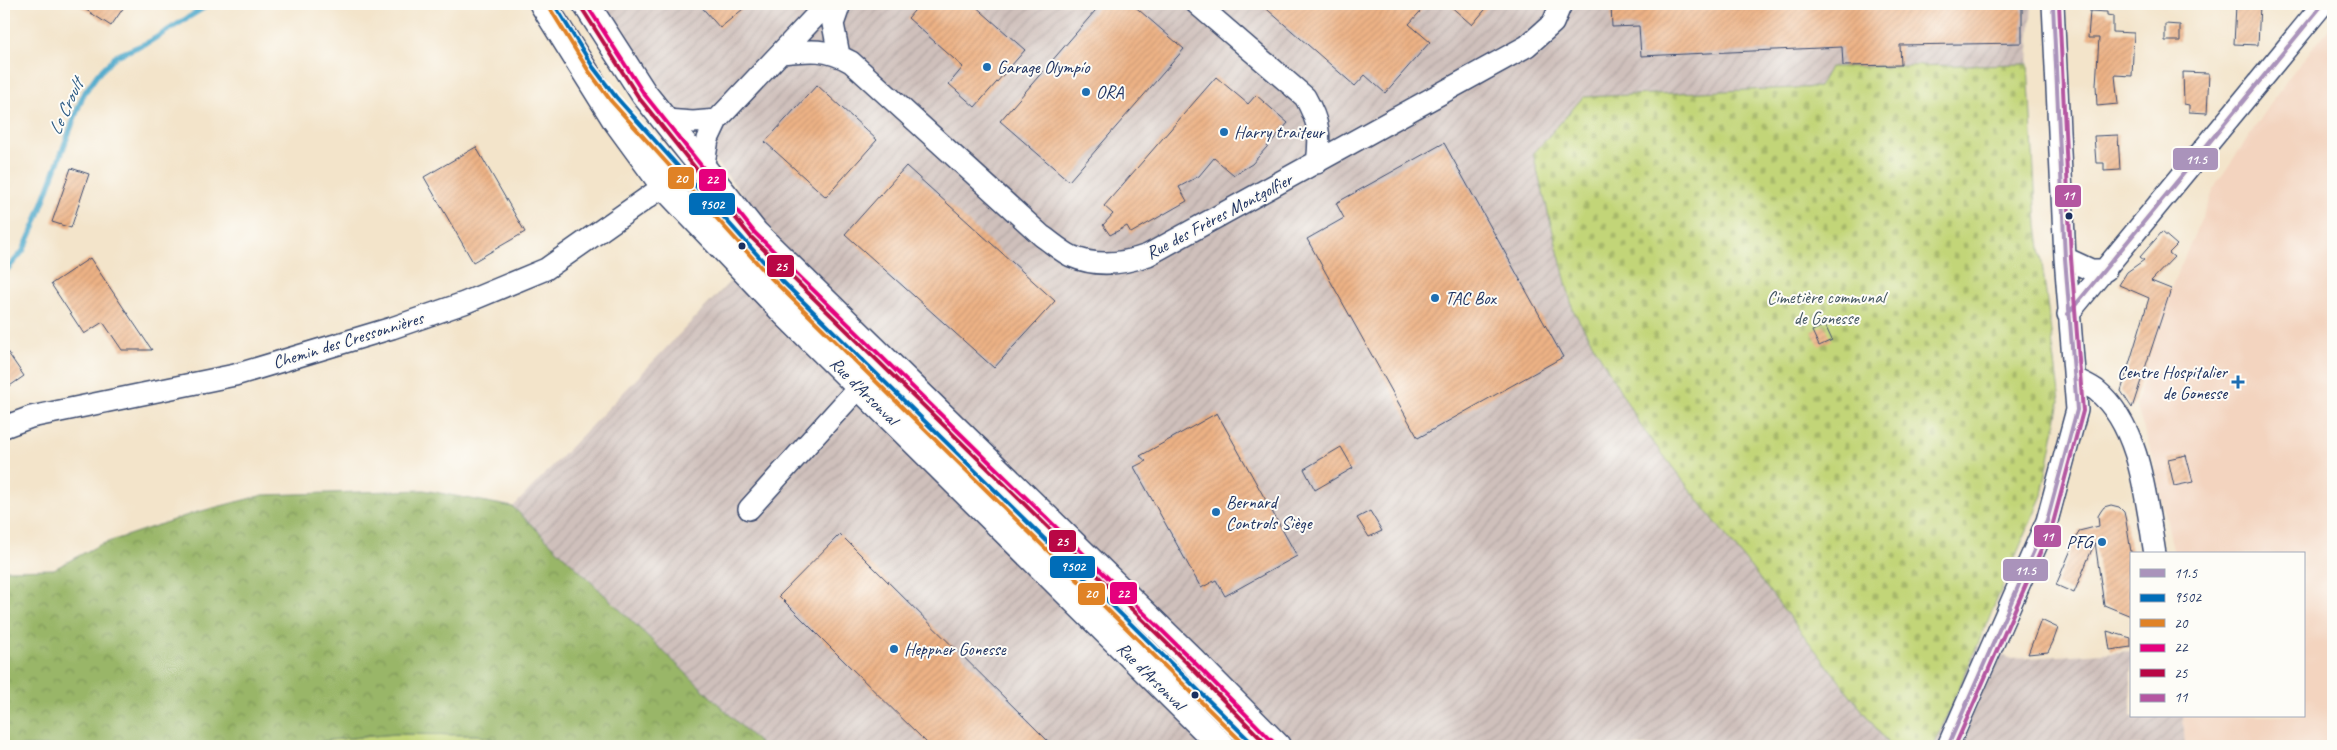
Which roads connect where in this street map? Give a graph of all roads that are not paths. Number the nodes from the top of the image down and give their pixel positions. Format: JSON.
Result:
{"nodes":[{"id":1,"x":543,"y":4,"type":"edge"},
{"id":2,"x":586,"y":4,"type":"edge"},
{"id":3,"x":827,"y":4,"type":"edge"},
{"id":4,"x":840,"y":4,"type":"edge"},
{"id":5,"x":1197,"y":4,"type":"edge"},
{"id":6,"x":1561,"y":4,"type":"edge"},
{"id":7,"x":2052,"y":4,"type":"edge"},
{"id":8,"x":2323,"y":4,"type":"edge"},
{"id":9,"x":782,"y":53,"type":"junction"},
{"id":10,"x":839,"y":55,"type":"junction"},
{"id":11,"x":666,"y":120,"type":"junction"},
{"id":12,"x":717,"y":120,"type":"junction"},
{"id":13,"x":1317,"y":163,"type":"junction"},
{"id":14,"x":703,"y":170,"type":"junction"},
{"id":15,"x":664,"y":186,"type":"junction"},
{"id":16,"x":2065,"y":258,"type":"junction"},
{"id":17,"x":2106,"y":270,"type":"junction"},
{"id":18,"x":2068,"y":314,"type":"junction"},
{"id":19,"x":2075,"y":379,"type":"junction"},
{"id":20,"x":860,"y":387,"type":"junction"},
{"id":21,"x":4,"y":427,"type":"edge"},
{"id":22,"x":749,"y":509,"type":"dead end"},
{"id":23,"x":2155,"y":552,"type":"edge"},
{"id":24,"x":1222,"y":746,"type":"edge"},
{"id":25,"x":1277,"y":746,"type":"edge"},
{"id":26,"x":1948,"y":746,"type":"edge"}],
"edges":[{"from":1,"to":15,"type":"main road","name":"Rue d'Arsonval"},
{"from":2,"to":11,"type":"main road","name":"Rue d'Arsonval"},
{"from":3,"to":9,"type":"street"},
{"from":4,"to":10,"type":"street"},
{"from":5,"to":13,"type":"street"},
{"from":6,"to":13,"type":"street","name":"Rue des Frères Montgolfier"},
{"from":7,"to":16,"type":"street"},
{"from":8,"to":17,"type":"street"},
{"from":9,"to":10,"type":"street","name":"Rue des Frères Montgolfier"},
{"from":9,"to":12,"type":"street"},
{"from":10,"to":13,"type":"street","name":"Rue des Frères Montgolfier"},
{"from":11,"to":12,"type":"street"},
{"from":11,"to":14,"type":"main road","name":"Rue d'Arsonval"},
{"from":12,"to":14,"type":"street"},
{"from":14,"to":25,"type":"main road","name":"Rue d'Arsonval"},
{"from":15,"to":20,"type":"main road","name":"Rue d'Arsonval"},
{"from":15,"to":21,"type":"street","name":"Chemin des Cressonnières"},
{"from":16,"to":17,"type":"street"},
{"from":16,"to":18,"type":"street"},
{"from":17,"to":18,"type":"street"},
{"from":18,"to":19,"type":"street"},
{"from":19,"to":23,"type":"street"},
{"from":19,"to":26,"type":"street"},
{"from":20,"to":22,"type":"street"},
{"from":20,"to":24,"type":"main road","name":"Rue d'Arsonval"}]}
